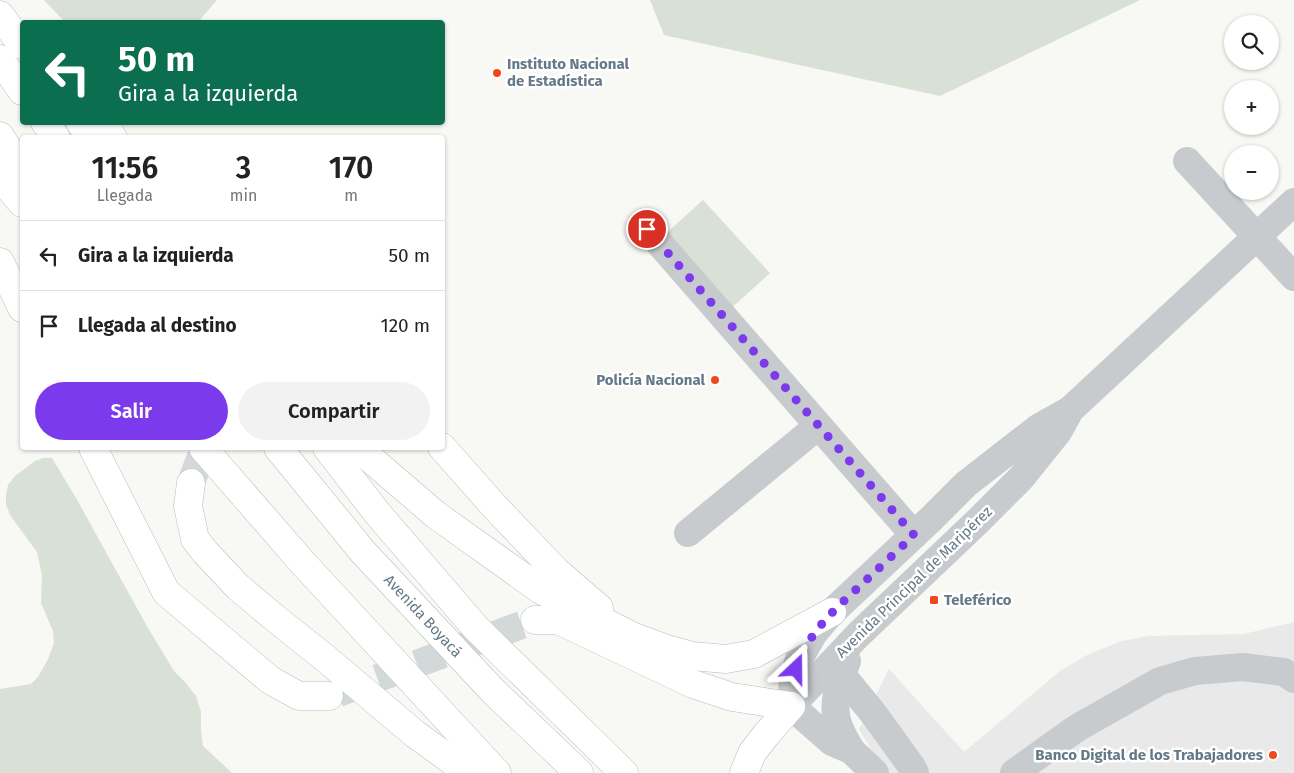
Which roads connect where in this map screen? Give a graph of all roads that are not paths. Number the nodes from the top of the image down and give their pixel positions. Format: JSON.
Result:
{"nodes":[{"id":1,"x":0,"y":10,"type":"edge"},
{"id":2,"x":0,"y":15,"type":"edge"},
{"id":3,"x":20,"y":31,"type":"edge"},
{"id":4,"x":20,"y":42,"type":"edge"},
{"id":5,"x":0,"y":59,"type":"edge"},
{"id":6,"x":20,"y":88,"type":"edge"},
{"id":7,"x":0,"y":136,"type":"edge"},
{"id":8,"x":1187,"y":161,"type":"dead end"},
{"id":9,"x":20,"y":169,"type":"edge"},
{"id":10,"x":0,"y":177,"type":"edge"},
{"id":11,"x":20,"y":200,"type":"edge"},
{"id":12,"x":1294,"y":202,"type":"edge"},
{"id":13,"x":647,"y":229,"type":"dead end"},
{"id":14,"x":1257,"y":237,"type":"junction"},
{"id":15,"x":0,"y":262,"type":"edge"},
{"id":16,"x":1294,"y":277,"type":"edge"},
{"id":17,"x":20,"y":304,"type":"edge"},
{"id":18,"x":1070,"y":410,"type":"junction"},
{"id":19,"x":818,"y":426,"type":"junction"},
{"id":20,"x":94,"y":450,"type":"edge"},
{"id":21,"x":205,"y":450,"type":"edge"},
{"id":22,"x":280,"y":450,"type":"edge"},
{"id":23,"x":329,"y":450,"type":"edge"},
{"id":24,"x":360,"y":450,"type":"edge"},
{"id":25,"x":445,"y":450,"type":"edge"},
{"id":26,"x":191,"y":483,"type":"tunnel mouth"},
{"id":27,"x":966,"y":484,"type":"junction"},
{"id":28,"x":989,"y":509,"type":"junction"},
{"id":29,"x":688,"y":533,"type":"dead end"},
{"id":30,"x":914,"y":535,"type":"junction"},
{"id":31,"x":832,"y":612,"type":"junction"},
{"id":32,"x":534,"y":620,"type":"tunnel mouth"},
{"id":33,"x":858,"y":635,"type":"junction"},
{"id":34,"x":632,"y":636,"type":"junction"},
{"id":35,"x":841,"y":674,"type":"junction"},
{"id":36,"x":1294,"y":679,"type":"edge"},
{"id":37,"x":329,"y":696,"type":"tunnel mouth"},
{"id":38,"x":791,"y":706,"type":"junction"},
{"id":39,"x":850,"y":750,"type":"junction"},
{"id":40,"x":469,"y":773,"type":"edge"},
{"id":41,"x":497,"y":773,"type":"edge"},
{"id":42,"x":579,"y":773,"type":"edge"},
{"id":43,"x":624,"y":773,"type":"edge"},
{"id":44,"x":744,"y":773,"type":"edge"},
{"id":45,"x":875,"y":773,"type":"edge"},
{"id":46,"x":915,"y":773,"type":"edge"},
{"id":47,"x":1014,"y":773,"type":"edge"}],
"edges":[{"from":1,"to":3,"type":"highway"},
{"from":2,"to":4,"type":"highway"},
{"from":5,"to":6,"type":"highway"},
{"from":7,"to":9,"type":"highway"},
{"from":8,"to":14,"type":"street"},
{"from":10,"to":11,"type":"highway"},
{"from":12,"to":14,"type":"street","name":"Avenida Principal de Maripérez"},
{"from":13,"to":19,"type":"street"},
{"from":14,"to":16,"type":"street"},
{"from":14,"to":18,"type":"street","name":"Avenida Principal de Maripérez"},
{"from":15,"to":17,"type":"highway"},
{"from":18,"to":27,"type":"street","name":"Avenida Principal de Maripérez"},
{"from":18,"to":28,"type":"street","name":"Avenida Principal de Maripérez"},
{"from":19,"to":29,"type":"street"},
{"from":19,"to":30,"type":"street"},
{"from":20,"to":37,"type":"highway"},
{"from":21,"to":41,"type":"highway"},
{"from":22,"to":42,"type":"highway","name":"Avenida Boyacá"},
{"from":23,"to":43,"type":"highway"},
{"from":24,"to":34,"type":"highway"},
{"from":25,"to":34,"type":"highway"},
{"from":26,"to":40,"type":"highway"},
{"from":27,"to":28,"type":"street"},
{"from":27,"to":30,"type":"street","name":"Avenida Principal de Maripérez"},
{"from":28,"to":33,"type":"street","name":"Avenida Principal de Maripérez"},
{"from":30,"to":31,"type":"street","name":"Avenida Principal de Maripérez"},
{"from":31,"to":34,"type":"highway"},
{"from":31,"to":38,"type":"street","name":"Avenida Principal de Maripérez"},
{"from":32,"to":38,"type":"highway"},
{"from":33,"to":35,"type":"street"},
{"from":33,"to":38,"type":"street","name":"Avenida Principal de Maripérez"},
{"from":35,"to":39,"type":"street"},
{"from":35,"to":46,"type":"street"},
{"from":36,"to":47,"type":"street"},
{"from":38,"to":39,"type":"street"},
{"from":38,"to":44,"type":"highway"},
{"from":39,"to":45,"type":"street"}]}
